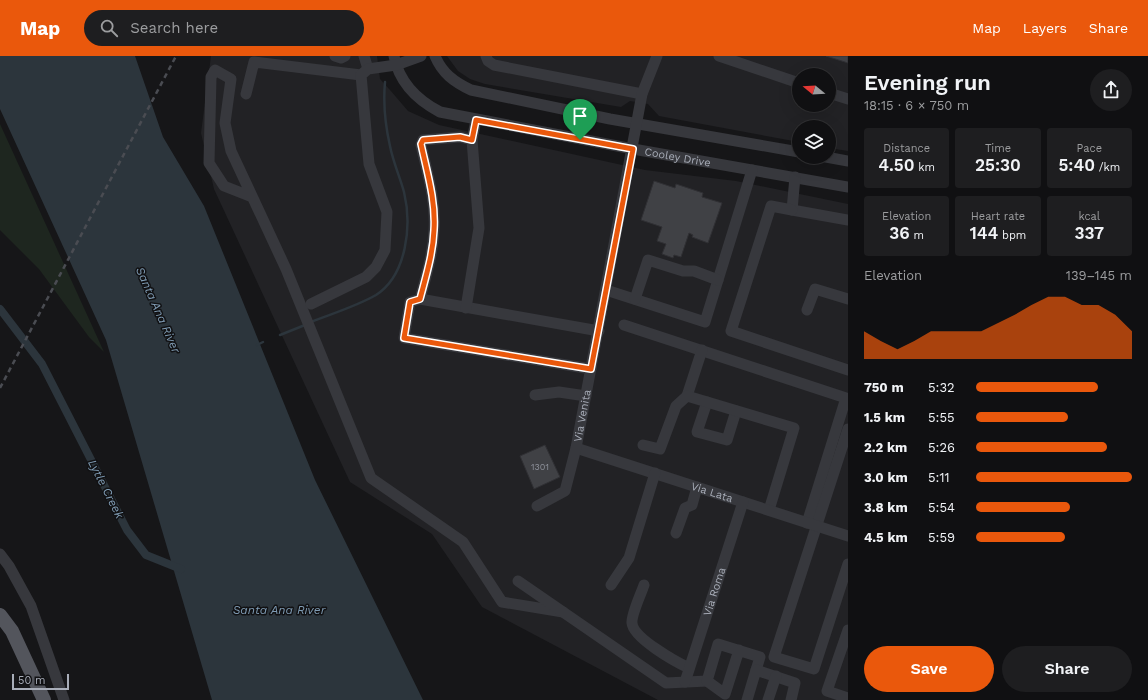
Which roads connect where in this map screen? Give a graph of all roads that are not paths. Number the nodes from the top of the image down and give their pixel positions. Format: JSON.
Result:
{"nodes":[{"id":1,"x":335,"y":56,"type":"edge"},
{"id":2,"x":345,"y":56,"type":"edge"},
{"id":3,"x":364,"y":56,"type":"edge"},
{"id":4,"x":421,"y":56,"type":"edge"},
{"id":5,"x":434,"y":56,"type":"edge"},
{"id":6,"x":486,"y":56,"type":"edge"},
{"id":7,"x":657,"y":56,"type":"edge"},
{"id":8,"x":719,"y":56,"type":"edge"},
{"id":9,"x":395,"y":60,"type":"edge"},
{"id":10,"x":364,"y":72,"type":"junction"},
{"id":11,"x":792,"y":81,"type":"edge"},
{"id":12,"x":246,"y":94,"type":"dead end"},
{"id":13,"x":642,"y":94,"type":"junction"},
{"id":14,"x":836,"y":96,"type":"edge"},
{"id":15,"x":848,"y":100,"type":"edge"},
{"id":16,"x":476,"y":120,"type":"junction"},
{"id":17,"x":638,"y":123,"type":"junction"},
{"id":18,"x":472,"y":140,"type":"junction"},
{"id":19,"x":633,"y":149,"type":"junction"},
{"id":20,"x":792,"y":151,"type":"edge"},
{"id":21,"x":836,"y":159,"type":"edge"},
{"id":22,"x":848,"y":161,"type":"edge"},
{"id":23,"x":752,"y":170,"type":"junction"},
{"id":24,"x":795,"y":177,"type":"junction"},
{"id":25,"x":848,"y":186,"type":"edge"},
{"id":26,"x":252,"y":197,"type":"junction"},
{"id":27,"x":792,"y":210,"type":"junction"},
{"id":28,"x":848,"y":220,"type":"edge"},
{"id":29,"x":718,"y":280,"type":"junction"},
{"id":30,"x":606,"y":290,"type":"junction"},
{"id":31,"x":420,"y":299,"type":"junction"},
{"id":32,"x":848,"y":299,"type":"edge"},
{"id":33,"x":635,"y":300,"type":"junction"},
{"id":34,"x":311,"y":304,"type":"dead end"},
{"id":35,"x":466,"y":308,"type":"junction"},
{"id":36,"x":807,"y":310,"type":"dead end"},
{"id":37,"x":624,"y":325,"type":"dead end"},
{"id":38,"x":598,"y":331,"type":"junction"},
{"id":39,"x":702,"y":350,"type":"junction"},
{"id":40,"x":591,"y":369,"type":"junction"},
{"id":41,"x":848,"y":370,"type":"edge"},
{"id":42,"x":535,"y":395,"type":"dead end"},
{"id":43,"x":586,"y":396,"type":"junction"},
{"id":44,"x":687,"y":396,"type":"junction"},
{"id":45,"x":707,"y":402,"type":"junction"},
{"id":46,"x":736,"y":411,"type":"junction"},
{"id":47,"x":848,"y":429,"type":"edge"},
{"id":48,"x":643,"y":445,"type":"dead end"},
{"id":49,"x":576,"y":448,"type":"junction"},
{"id":50,"x":655,"y":474,"type":"junction"},
{"id":51,"x":698,"y":487,"type":"junction"},
{"id":52,"x":743,"y":502,"type":"junction"},
{"id":53,"x":537,"y":506,"type":"dead end"},
{"id":54,"x":769,"y":510,"type":"junction"},
{"id":55,"x":811,"y":524,"type":"junction"},
{"id":56,"x":676,"y":533,"type":"dead end"},
{"id":57,"x":848,"y":536,"type":"edge"},
{"id":58,"x":0,"y":554,"type":"edge"},
{"id":59,"x":848,"y":564,"type":"edge"},
{"id":60,"x":518,"y":581,"type":"dead end"},
{"id":61,"x":611,"y":585,"type":"dead end"},
{"id":62,"x":644,"y":585,"type":"dead end"},
{"id":63,"x":563,"y":612,"type":"junction"},
{"id":64,"x":0,"y":615,"type":"edge"},
{"id":65,"x":848,"y":630,"type":"edge"},
{"id":66,"x":739,"y":650,"type":"junction"},
{"id":67,"x":689,"y":668,"type":"junction"},
{"id":68,"x":756,"y":670,"type":"junction"},
{"id":69,"x":776,"y":676,"type":"junction"},
{"id":70,"x":707,"y":681,"type":"junction"},
{"id":71,"x":685,"y":682,"type":"junction"},
{"id":72,"x":848,"y":698,"type":"edge"},
{"id":73,"x":44,"y":700,"type":"edge"},
{"id":74,"x":64,"y":700,"type":"edge"},
{"id":75,"x":746,"y":700,"type":"edge"},
{"id":76,"x":768,"y":700,"type":"edge"},
{"id":77,"x":791,"y":700,"type":"edge"}],
"edges":[{"from":1,"to":2,"type":"street"},
{"from":3,"to":10,"type":"street"},
{"from":4,"to":9,"type":"street"},
{"from":5,"to":17,"type":"street"},
{"from":6,"to":13,"type":"street"},
{"from":7,"to":13,"type":"street","name":"Via Venita"},
{"from":8,"to":11,"type":"street"},
{"from":9,"to":10,"type":"street"},
{"from":9,"to":16,"type":"street","name":"Cooley Drive"},
{"from":10,"to":12,"type":"street"},
{"from":10,"to":34,"type":"street"},
{"from":13,"to":17,"type":"street","name":"Via Venita"},
{"from":14,"to":15,"type":"street"},
{"from":16,"to":18,"type":"street"},
{"from":16,"to":19,"type":"street","name":"Cooley Drive"},
{"from":17,"to":19,"type":"street","name":"Via Venita"},
{"from":17,"to":20,"type":"street"},
{"from":18,"to":31,"type":"street"},
{"from":18,"to":35,"type":"street"},
{"from":19,"to":23,"type":"street","name":"Cooley Drive"},
{"from":19,"to":30,"type":"street","name":"Via Venita"},
{"from":21,"to":22,"type":"street"},
{"from":23,"to":24,"type":"street","name":"Cooley Drive"},
{"from":23,"to":29,"type":"street"},
{"from":24,"to":25,"type":"street","name":"Cooley Drive"},
{"from":24,"to":27,"type":"street"},
{"from":26,"to":26,"type":"street"},
{"from":26,"to":63,"type":"street"},
{"from":27,"to":28,"type":"street"},
{"from":27,"to":41,"type":"street"},
{"from":29,"to":33,"type":"street"},
{"from":29,"to":33,"type":"street"},
{"from":30,"to":33,"type":"street"},
{"from":30,"to":38,"type":"street","name":"Via Venita"},
{"from":31,"to":35,"type":"street"},
{"from":31,"to":40,"type":"street"},
{"from":32,"to":36,"type":"street"},
{"from":35,"to":38,"type":"street"},
{"from":37,"to":39,"type":"street"},
{"from":38,"to":40,"type":"street","name":"Via Venita"},
{"from":39,"to":44,"type":"street"},
{"from":39,"to":55,"type":"street"},
{"from":40,"to":43,"type":"street","name":"Via Venita"},
{"from":42,"to":43,"type":"street"},
{"from":43,"to":49,"type":"street","name":"Via Venita"},
{"from":44,"to":45,"type":"street"},
{"from":44,"to":48,"type":"street"},
{"from":45,"to":46,"type":"street"},
{"from":45,"to":46,"type":"street"},
{"from":46,"to":54,"type":"street"},
{"from":47,"to":55,"type":"street"},
{"from":49,"to":50,"type":"street","name":"Via Lata"},
{"from":49,"to":53,"type":"street","name":"Via Venita"},
{"from":50,"to":51,"type":"street","name":"Via Lata"},
{"from":50,"to":61,"type":"street"},
{"from":51,"to":52,"type":"street","name":"Via Lata"},
{"from":51,"to":56,"type":"street"},
{"from":52,"to":54,"type":"street","name":"Via Lata"},
{"from":52,"to":67,"type":"street","name":"Via Roma"},
{"from":54,"to":55,"type":"street","name":"Via Lata"},
{"from":55,"to":57,"type":"street","name":"Via Lata"},
{"from":55,"to":59,"type":"street"},
{"from":58,"to":74,"type":"street"},
{"from":60,"to":63,"type":"street"},
{"from":62,"to":67,"type":"street"},
{"from":63,"to":71,"type":"street"},
{"from":64,"to":73,"type":"main road"},
{"from":65,"to":72,"type":"street"},
{"from":66,"to":68,"type":"street"},
{"from":66,"to":70,"type":"street"},
{"from":66,"to":70,"type":"street"},
{"from":67,"to":71,"type":"street","name":"Via Roma"},
{"from":68,"to":69,"type":"street"},
{"from":68,"to":75,"type":"street"},
{"from":69,"to":76,"type":"street"},
{"from":69,"to":77,"type":"street"},
{"from":70,"to":71,"type":"street"}]}
